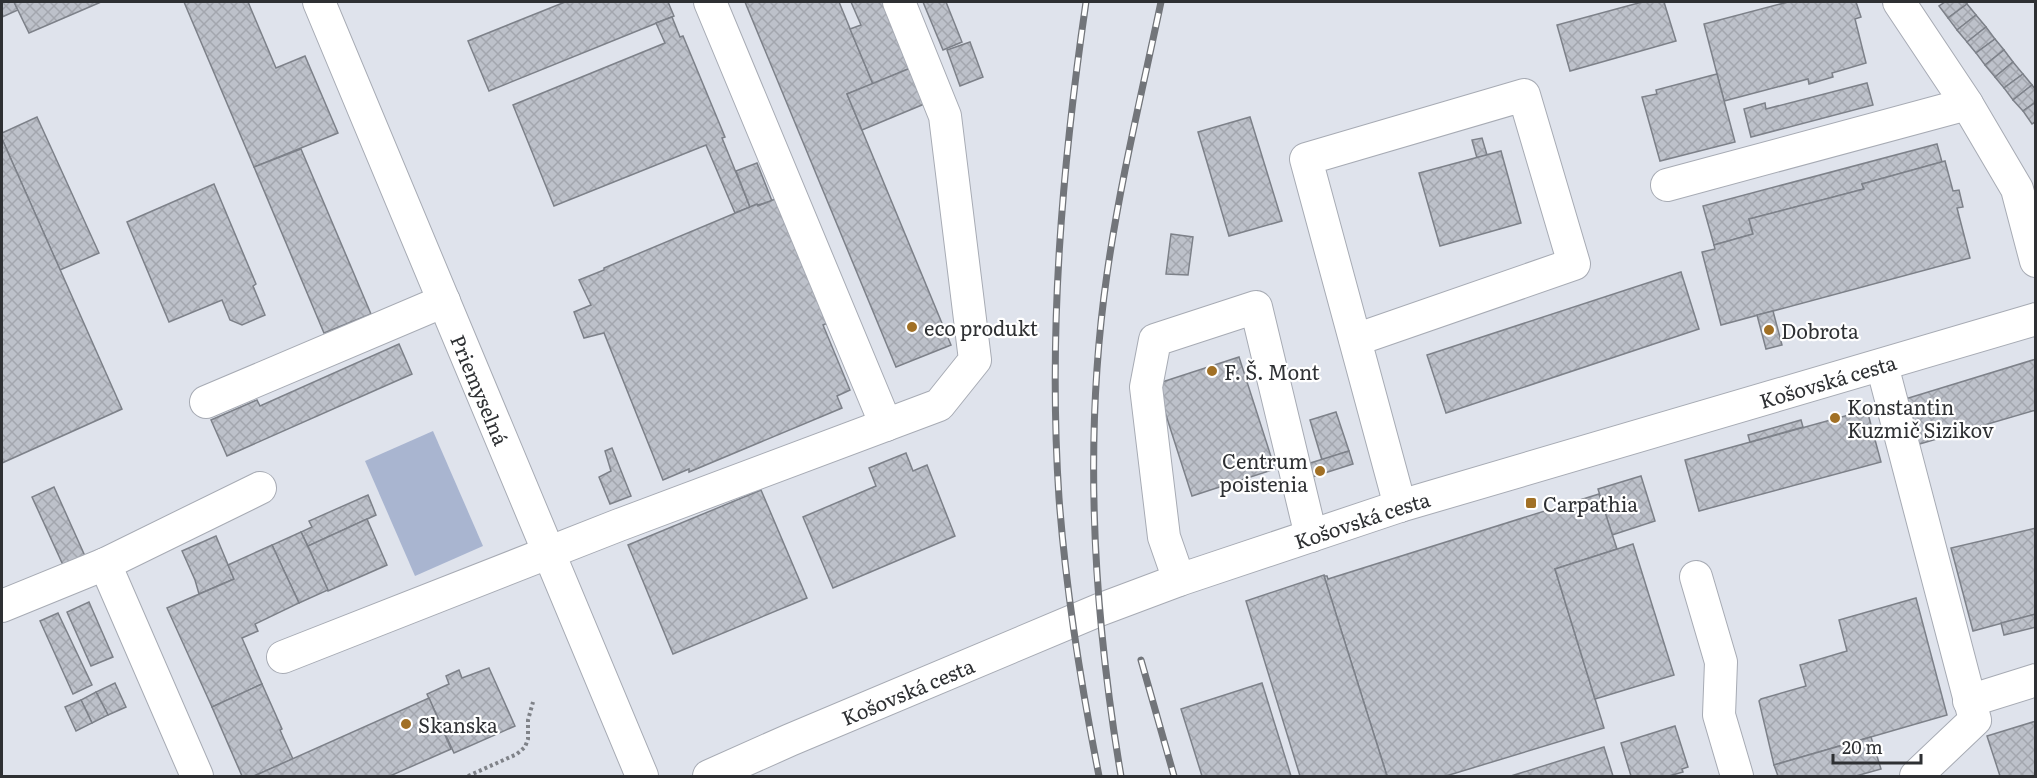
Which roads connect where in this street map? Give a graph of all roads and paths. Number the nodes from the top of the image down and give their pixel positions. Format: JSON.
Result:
{"nodes":[{"id":1,"x":319,"y":2,"type":"edge"},
{"id":2,"x":710,"y":2,"type":"edge"},
{"id":3,"x":899,"y":2,"type":"edge"},
{"id":4,"x":1899,"y":2,"type":"edge"},
{"id":5,"x":1967,"y":104,"type":"junction"},
{"id":6,"x":1667,"y":185,"type":"dead end"},
{"id":7,"x":2036,"y":261,"type":"edge"},
{"id":8,"x":444,"y":301,"type":"junction"},
{"id":9,"x":2036,"y":319,"type":"edge"},
{"id":10,"x":1355,"y":340,"type":"junction"},
{"id":11,"x":1882,"y":364,"type":"junction"},
{"id":12,"x":206,"y":402,"type":"dead end"},
{"id":13,"x":886,"y":425,"type":"junction"},
{"id":14,"x":260,"y":488,"type":"dead end"},
{"id":15,"x":1400,"y":506,"type":"junction"},
{"id":16,"x":1311,"y":536,"type":"junction"},
{"id":17,"x":548,"y":552,"type":"junction"},
{"id":18,"x":105,"y":564,"type":"junction"},
{"id":19,"x":1696,"y":577,"type":"dead end"},
{"id":20,"x":1179,"y":580,"type":"junction"},
{"id":21,"x":2,"y":606,"type":"edge"},
{"id":22,"x":283,"y":657,"type":"dead end"},
{"id":23,"x":2036,"y":680,"type":"edge"},
{"id":24,"x":1970,"y":701,"type":"junction"},
{"id":25,"x":533,"y":702,"type":"dead end"},
{"id":26,"x":197,"y":777,"type":"edge"},
{"id":27,"x":468,"y":777,"type":"edge"},
{"id":28,"x":642,"y":777,"type":"edge"},
{"id":29,"x":709,"y":777,"type":"edge"},
{"id":30,"x":1737,"y":777,"type":"edge"},
{"id":31,"x":1917,"y":777,"type":"edge"}],
"edges":[{"from":1,"to":8,"type":"street","name":"Priemyselná"},
{"from":2,"to":13,"type":"street"},
{"from":3,"to":13,"type":"street"},
{"from":4,"to":5,"type":"street"},
{"from":5,"to":6,"type":"street"},
{"from":5,"to":7,"type":"street"},
{"from":8,"to":12,"type":"street"},
{"from":8,"to":17,"type":"street","name":"Priemyselná"},
{"from":9,"to":11,"type":"street","name":"Košovská cesta"},
{"from":10,"to":10,"type":"street"},
{"from":10,"to":15,"type":"street"},
{"from":11,"to":15,"type":"street","name":"Košovská cesta"},
{"from":11,"to":24,"type":"street"},
{"from":13,"to":17,"type":"street"},
{"from":14,"to":18,"type":"street"},
{"from":15,"to":16,"type":"street","name":"Košovská cesta"},
{"from":16,"to":20,"type":"street","name":"Košovská cesta"},
{"from":16,"to":20,"type":"street"},
{"from":17,"to":22,"type":"street"},
{"from":17,"to":28,"type":"street","name":"Priemyselná"},
{"from":18,"to":21,"type":"street"},
{"from":18,"to":26,"type":"street"},
{"from":19,"to":30,"type":"street"},
{"from":20,"to":29,"type":"street","name":"Košovská cesta"},
{"from":23,"to":24,"type":"street"},
{"from":24,"to":31,"type":"street"},
{"from":25,"to":27,"type":"path"}]}
